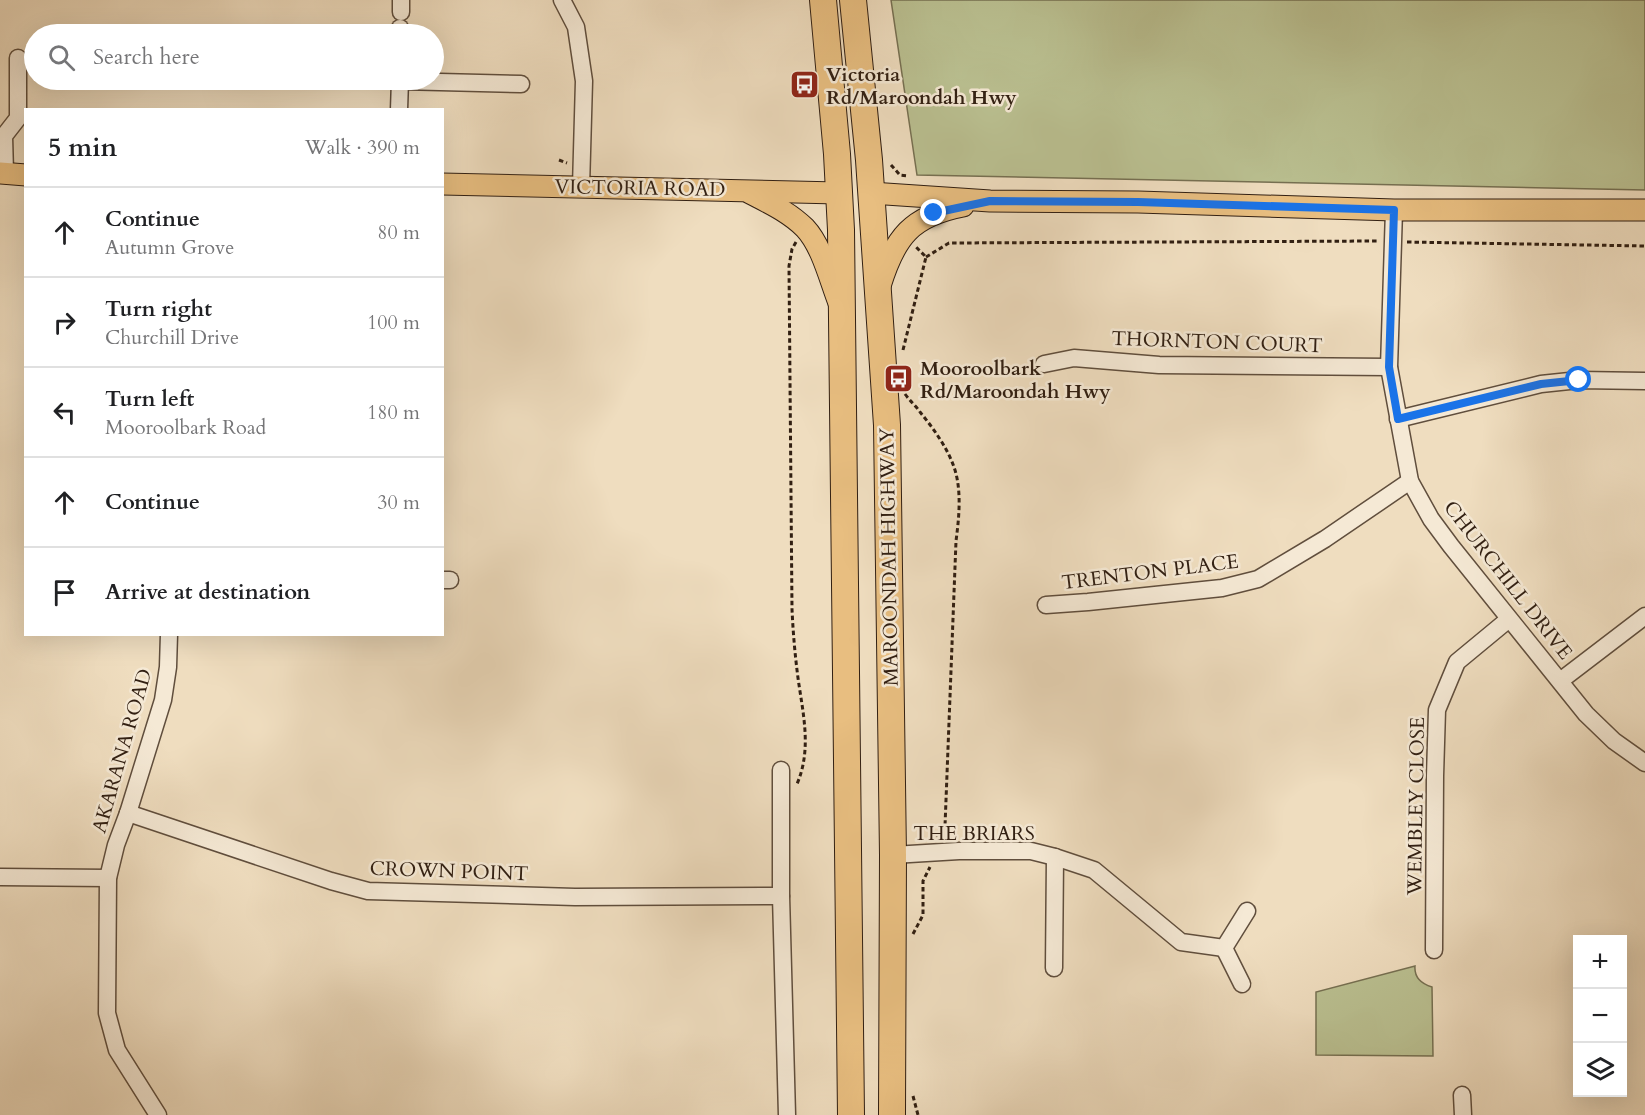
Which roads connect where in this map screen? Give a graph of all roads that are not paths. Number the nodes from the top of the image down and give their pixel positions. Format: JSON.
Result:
{"nodes":[{"id":1,"x":823,"y":0,"type":"edge"},
{"id":2,"x":853,"y":0,"type":"edge"},
{"id":3,"x":568,"y":2,"type":"edge"},
{"id":4,"x":18,"y":58,"type":"dead end"},
{"id":5,"x":444,"y":81,"type":"edge"},
{"id":6,"x":521,"y":84,"type":"dead end"},
{"id":7,"x":399,"y":90,"type":"edge"},
{"id":8,"x":399,"y":108,"type":"edge"},
{"id":9,"x":8,"y":177,"type":"edge"},
{"id":10,"x":24,"y":182,"type":"edge"},
{"id":11,"x":444,"y":184,"type":"edge"},
{"id":12,"x":581,"y":187,"type":"junction"},
{"id":13,"x":744,"y":190,"type":"junction"},
{"id":14,"x":838,"y":193,"type":"junction"},
{"id":15,"x":872,"y":193,"type":"junction"},
{"id":16,"x":990,"y":201,"type":"junction"},
{"id":17,"x":1394,"y":210,"type":"junction"},
{"id":18,"x":1645,"y":210,"type":"edge"},
{"id":19,"x":878,"y":293,"type":"junction"},
{"id":20,"x":842,"y":312,"type":"junction"},
{"id":21,"x":1044,"y":364,"type":"dead end"},
{"id":22,"x":1389,"y":367,"type":"junction"},
{"id":23,"x":1645,"y":381,"type":"edge"},
{"id":24,"x":1398,"y":419,"type":"junction"},
{"id":25,"x":1410,"y":481,"type":"junction"},
{"id":26,"x":1046,"y":605,"type":"dead end"},
{"id":27,"x":1645,"y":616,"type":"edge"},
{"id":28,"x":1509,"y":619,"type":"junction"},
{"id":29,"x":169,"y":636,"type":"edge"},
{"id":30,"x":1560,"y":681,"type":"junction"},
{"id":31,"x":1645,"y":763,"type":"edge"},
{"id":32,"x":781,"y":770,"type":"dead end"},
{"id":33,"x":128,"y":813,"type":"junction"},
{"id":34,"x":893,"y":855,"type":"junction"},
{"id":35,"x":1055,"y":857,"type":"junction"},
{"id":36,"x":0,"y":877,"type":"edge"},
{"id":37,"x":108,"y":878,"type":"junction"},
{"id":38,"x":781,"y":896,"type":"junction"},
{"id":39,"x":1248,"y":910,"type":"dead end"},
{"id":40,"x":1224,"y":948,"type":"junction"},
{"id":41,"x":1434,"y":950,"type":"dead end"},
{"id":42,"x":1054,"y":968,"type":"dead end"},
{"id":43,"x":1242,"y":984,"type":"dead end"},
{"id":44,"x":1462,"y":1095,"type":"dead end"},
{"id":45,"x":158,"y":1115,"type":"edge"},
{"id":46,"x":787,"y":1115,"type":"edge"},
{"id":47,"x":851,"y":1115,"type":"edge"},
{"id":48,"x":892,"y":1115,"type":"edge"},
{"id":49,"x":1463,"y":1115,"type":"edge"}],
"edges":[{"from":1,"to":14,"type":"highway"},
{"from":2,"to":15,"type":"highway","name":"MAROONDAH HIGHWAY"},
{"from":3,"to":12,"type":"street"},
{"from":4,"to":9,"type":"street"},
{"from":5,"to":6,"type":"street"},
{"from":7,"to":8,"type":"street"},
{"from":9,"to":10,"type":"main road"},
{"from":11,"to":12,"type":"main road","name":"VICTORIA ROAD"},
{"from":12,"to":13,"type":"main road","name":"VICTORIA ROAD"},
{"from":13,"to":14,"type":"main road","name":"VICTORIA ROAD"},
{"from":13,"to":20,"type":"main road"},
{"from":14,"to":15,"type":"highway"},
{"from":14,"to":20,"type":"highway"},
{"from":15,"to":16,"type":"main road"},
{"from":15,"to":19,"type":"highway","name":"MAROONDAH HIGHWAY"},
{"from":16,"to":17,"type":"main road"},
{"from":16,"to":19,"type":"main road"},
{"from":17,"to":18,"type":"main road"},
{"from":17,"to":22,"type":"street","name":"CHURCHILL DRIVE"},
{"from":19,"to":34,"type":"highway","name":"MAROONDAH HIGHWAY"},
{"from":20,"to":47,"type":"highway"},
{"from":21,"to":22,"type":"street","name":"THORNTON COURT"},
{"from":22,"to":24,"type":"street","name":"CHURCHILL DRIVE"},
{"from":23,"to":24,"type":"street"},
{"from":24,"to":25,"type":"street","name":"CHURCHILL DRIVE"},
{"from":25,"to":26,"type":"street","name":"TRENTON PLACE"},
{"from":25,"to":28,"type":"street","name":"CHURCHILL DRIVE"},
{"from":27,"to":30,"type":"street"},
{"from":28,"to":30,"type":"street","name":"CHURCHILL DRIVE"},
{"from":28,"to":41,"type":"street","name":"WEMBLEY CLOSE"},
{"from":29,"to":33,"type":"street","name":"AKARANA ROAD"},
{"from":30,"to":31,"type":"street","name":"CHURCHILL DRIVE"},
{"from":32,"to":38,"type":"street"},
{"from":33,"to":37,"type":"street","name":"AKARANA ROAD"},
{"from":33,"to":38,"type":"street","name":"CROWN POINT"},
{"from":34,"to":35,"type":"street","name":"THE BRIARS"},
{"from":34,"to":48,"type":"highway","name":"MAROONDAH HIGHWAY"},
{"from":35,"to":40,"type":"street","name":"THE BRIARS"},
{"from":35,"to":42,"type":"street","name":"THE BRIARS"},
{"from":36,"to":37,"type":"street"},
{"from":37,"to":45,"type":"street","name":"AKARANA ROAD"},
{"from":38,"to":46,"type":"street"},
{"from":39,"to":40,"type":"street"},
{"from":40,"to":43,"type":"street"},
{"from":44,"to":49,"type":"street"}]}
